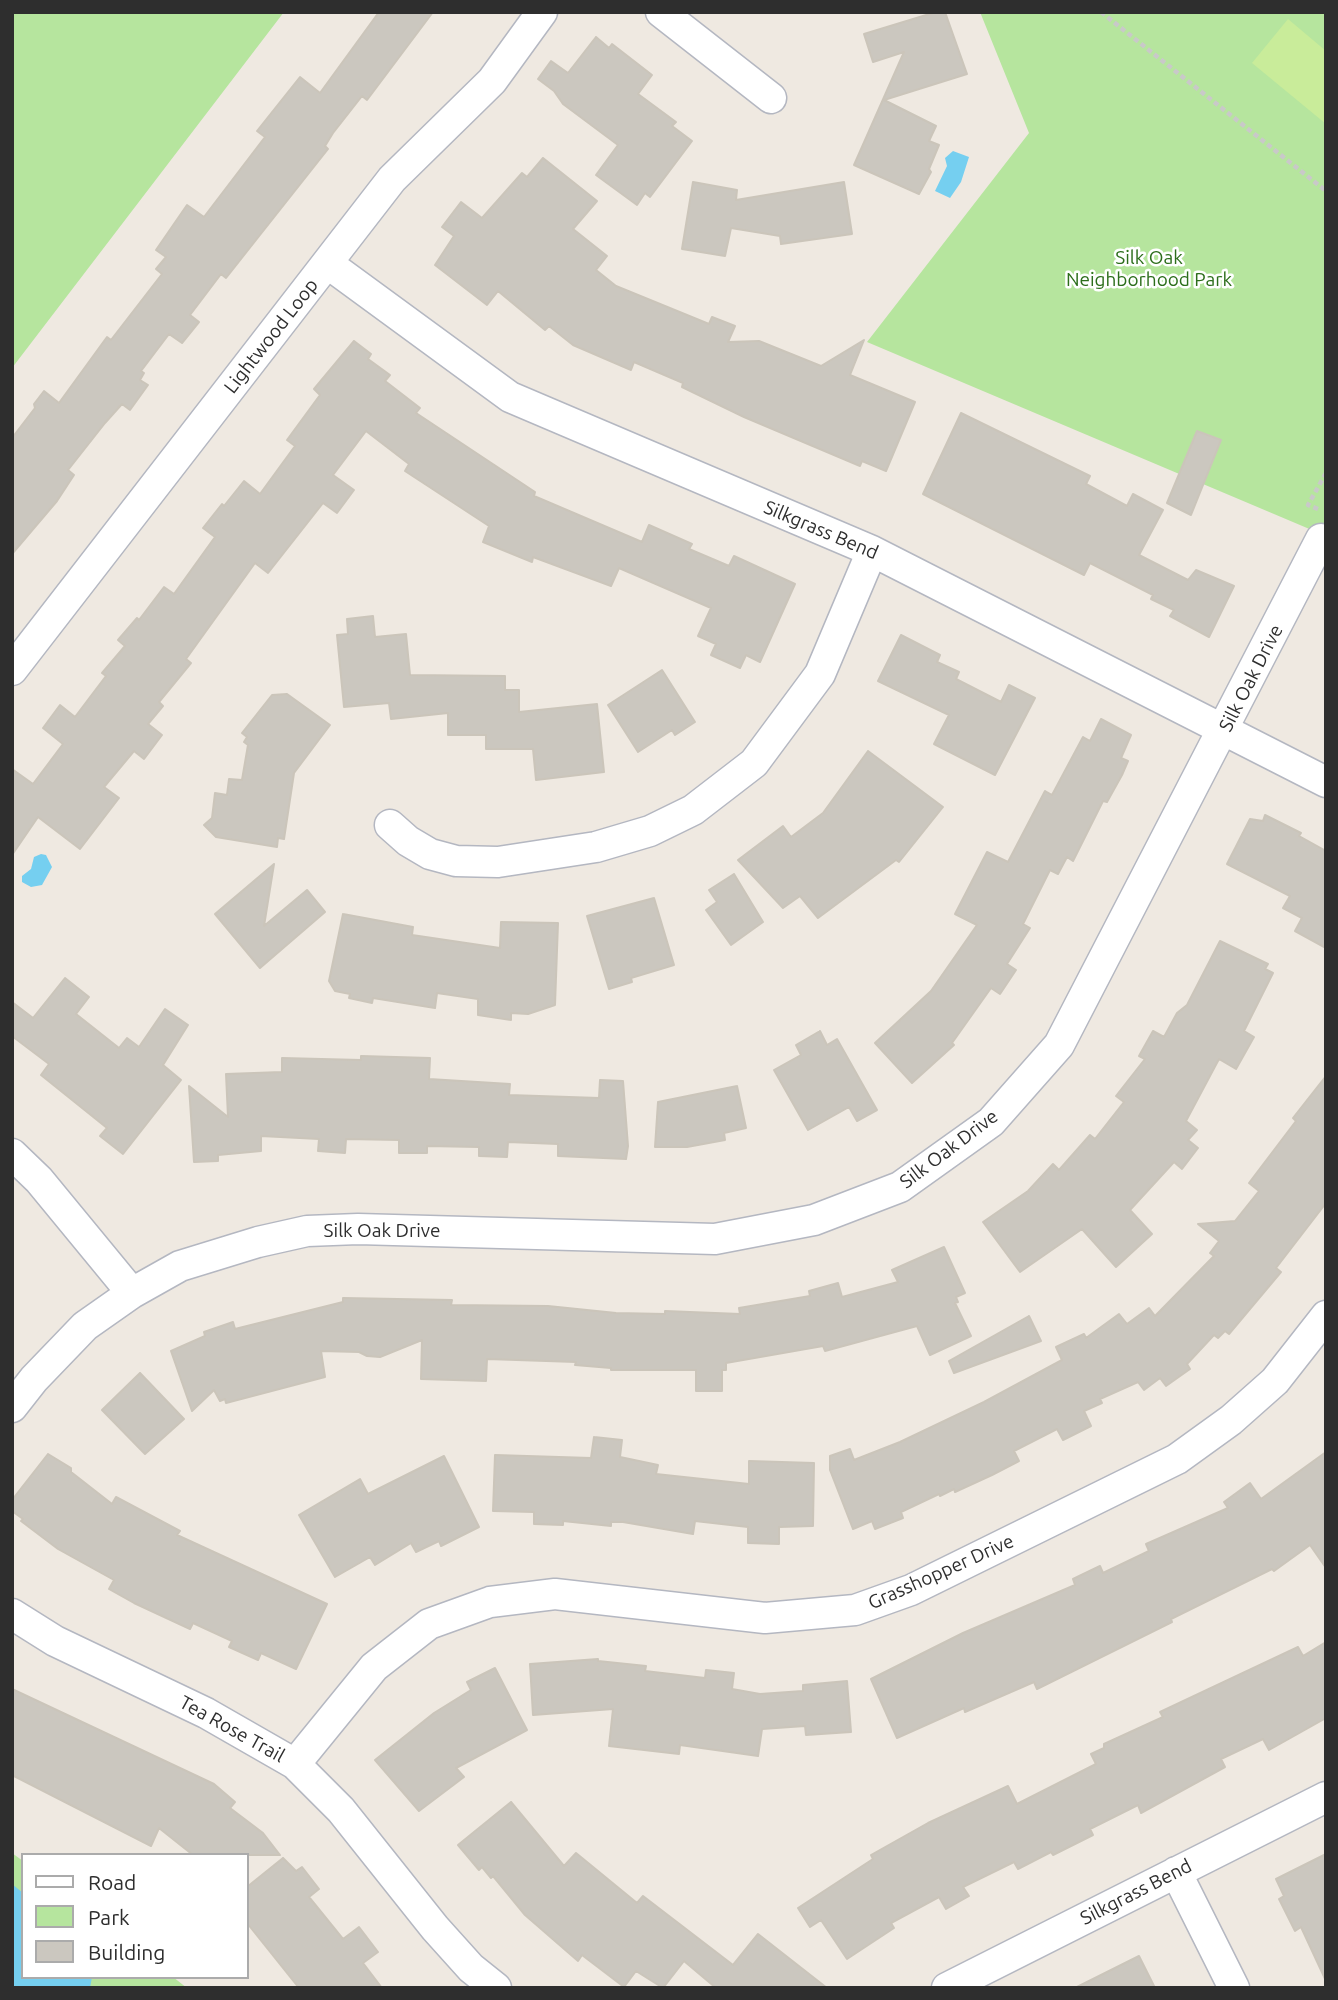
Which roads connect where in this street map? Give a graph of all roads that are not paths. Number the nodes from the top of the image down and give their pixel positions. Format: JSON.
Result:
{"nodes":[{"id":1,"x":542,"y":12,"type":"edge"},
{"id":2,"x":661,"y":12,"type":"edge"},
{"id":3,"x":771,"y":98,"type":"dead end"},
{"id":4,"x":327,"y":263,"type":"junction"},
{"id":5,"x":1321,"y":539,"type":"dead end"},
{"id":6,"x":872,"y":551,"type":"junction"},
{"id":7,"x":12,"y":670,"type":"edge"},
{"id":8,"x":1224,"y":730,"type":"junction"},
{"id":9,"x":1326,"y":782,"type":"edge"},
{"id":10,"x":390,"y":825,"type":"dead end"},
{"id":11,"x":12,"y":1154,"type":"edge"},
{"id":12,"x":131,"y":1293,"type":"junction"},
{"id":13,"x":1326,"y":1316,"type":"edge"},
{"id":14,"x":12,"y":1407,"type":"edge"},
{"id":15,"x":12,"y":1614,"type":"edge"},
{"id":16,"x":295,"y":1764,"type":"junction"},
{"id":17,"x":1326,"y":1797,"type":"edge"},
{"id":18,"x":1176,"y":1872,"type":"junction"},
{"id":19,"x":496,"y":1988,"type":"edge"},
{"id":20,"x":947,"y":1988,"type":"edge"},
{"id":21,"x":1234,"y":1988,"type":"edge"}],
"edges":[{"from":1,"to":4,"type":"street","name":"Lightwood Loop"},
{"from":2,"to":3,"type":"street"},
{"from":4,"to":6,"type":"street","name":"Silkgrass Bend"},
{"from":4,"to":7,"type":"street","name":"Lightwood Loop"},
{"from":5,"to":8,"type":"street","name":"Silk Oak Drive"},
{"from":6,"to":8,"type":"street","name":"Silkgrass Bend"},
{"from":6,"to":10,"type":"street"},
{"from":8,"to":9,"type":"street","name":"Silkgrass Bend"},
{"from":8,"to":12,"type":"street","name":"Silk Oak Drive"},
{"from":11,"to":12,"type":"street"},
{"from":12,"to":14,"type":"street","name":"Silk Oak Drive"},
{"from":13,"to":16,"type":"street","name":"Grasshopper Drive"},
{"from":15,"to":16,"type":"street","name":"Tea Rose Trail"},
{"from":16,"to":19,"type":"street","name":"Tea Rose Trail"},
{"from":17,"to":18,"type":"street","name":"Silkgrass Bend"},
{"from":18,"to":20,"type":"street","name":"Silkgrass Bend"},
{"from":18,"to":21,"type":"street"}]}
